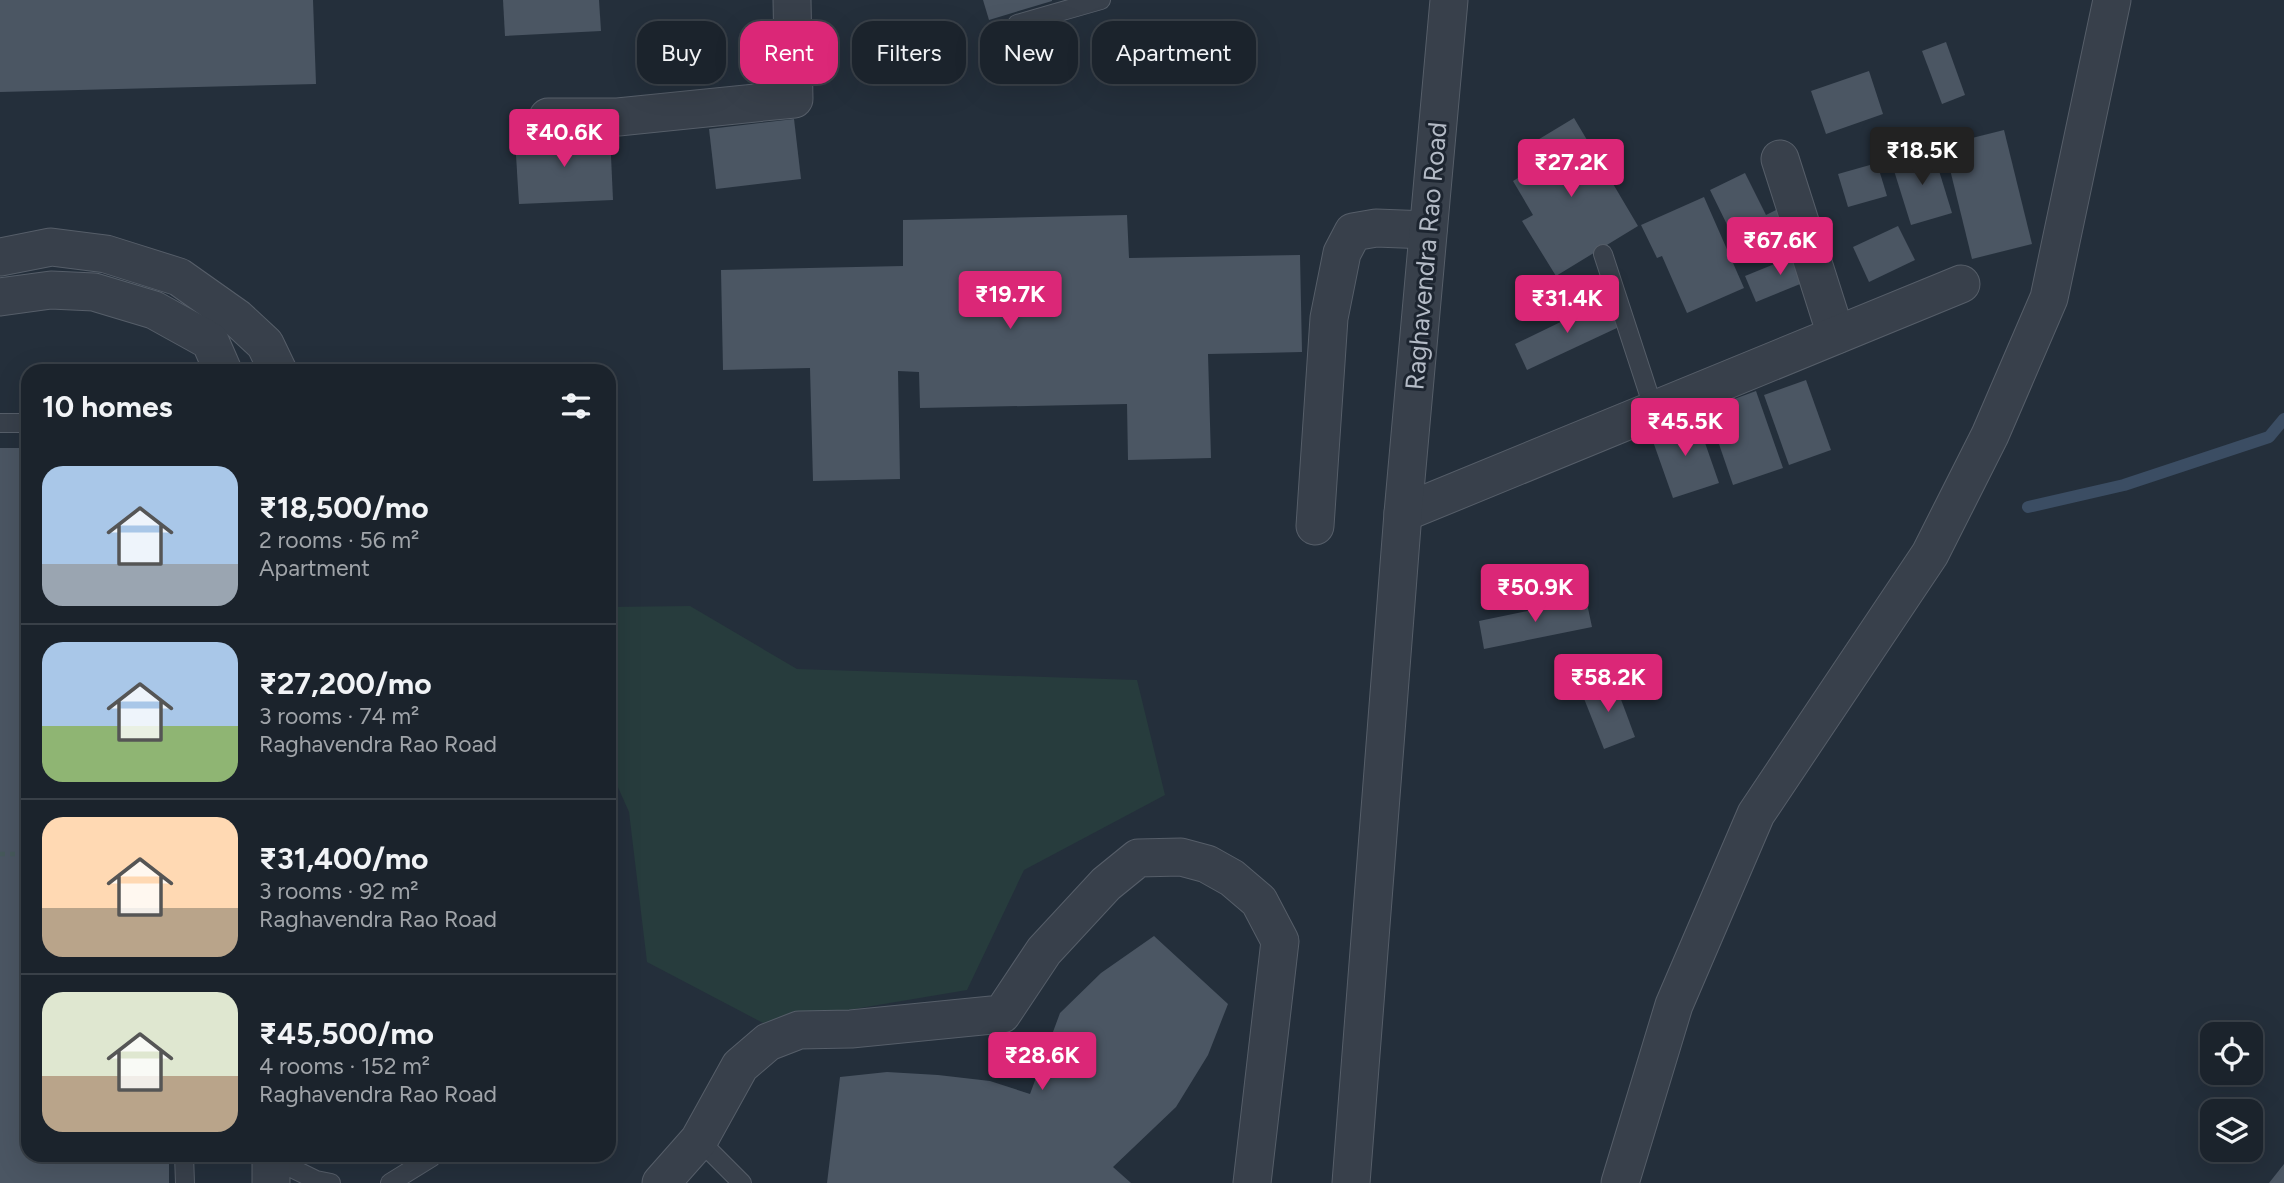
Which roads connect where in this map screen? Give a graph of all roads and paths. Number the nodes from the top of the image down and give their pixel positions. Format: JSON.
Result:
{"nodes":[{"id":1,"x":792,"y":0,"type":"edge"},
{"id":2,"x":1101,"y":0,"type":"edge"},
{"id":3,"x":1449,"y":0,"type":"edge"},
{"id":4,"x":2112,"y":0,"type":"edge"},
{"id":5,"x":1028,"y":21,"type":"edge"},
{"id":6,"x":548,"y":117,"type":"dead end"},
{"id":7,"x":1780,"y":159,"type":"dead end"},
{"id":8,"x":1428,"y":230,"type":"junction"},
{"id":9,"x":1603,"y":254,"type":"dead end"},
{"id":10,"x":0,"y":257,"type":"edge"},
{"id":11,"x":1961,"y":284,"type":"dead end"},
{"id":12,"x":0,"y":297,"type":"edge"},
{"id":13,"x":1836,"y":335,"type":"junction"},
{"id":14,"x":220,"y":364,"type":"edge"},
{"id":15,"x":275,"y":364,"type":"edge"},
{"id":16,"x":1654,"y":410,"type":"junction"},
{"id":17,"x":0,"y":423,"type":"edge"},
{"id":18,"x":21,"y":423,"type":"edge"},
{"id":19,"x":1403,"y":513,"type":"junction"},
{"id":20,"x":1315,"y":526,"type":"dead end"},
{"id":21,"x":0,"y":854,"type":"edge"},
{"id":22,"x":21,"y":854,"type":"edge"},
{"id":23,"x":699,"y":1140,"type":"junction"},
{"id":24,"x":184,"y":1162,"type":"edge"},
{"id":25,"x":424,"y":1162,"type":"edge"},
{"id":26,"x":271,"y":1165,"type":"edge"},
{"id":27,"x":671,"y":1180,"type":"edge"},
{"id":28,"x":185,"y":1183,"type":"edge"},
{"id":29,"x":331,"y":1183,"type":"edge"},
{"id":30,"x":390,"y":1183,"type":"edge"},
{"id":31,"x":742,"y":1183,"type":"edge"},
{"id":32,"x":1252,"y":1183,"type":"edge"},
{"id":33,"x":1351,"y":1183,"type":"edge"},
{"id":34,"x":1620,"y":1183,"type":"edge"}],
"edges":[{"from":1,"to":6,"type":"street"},
{"from":2,"to":5,"type":"lane"},
{"from":3,"to":8,"type":"street","name":"Raghavendra Rao Road"},
{"from":4,"to":34,"type":"street"},
{"from":7,"to":13,"type":"street"},
{"from":8,"to":19,"type":"street","name":"Raghavendra Rao Road"},
{"from":8,"to":20,"type":"street"},
{"from":9,"to":16,"type":"lane"},
{"from":10,"to":15,"type":"street"},
{"from":11,"to":13,"type":"street"},
{"from":12,"to":14,"type":"street"},
{"from":13,"to":16,"type":"street"},
{"from":16,"to":19,"type":"street"},
{"from":17,"to":18,"type":"lane"},
{"from":19,"to":33,"type":"street","name":"Raghavendra Rao Road"},
{"from":21,"to":22,"type":"path"},
{"from":23,"to":27,"type":"street"},
{"from":23,"to":31,"type":"lane"},
{"from":23,"to":32,"type":"street"},
{"from":24,"to":28,"type":"lane"},
{"from":25,"to":30,"type":"lane"},
{"from":26,"to":29,"type":"lane"}]}
